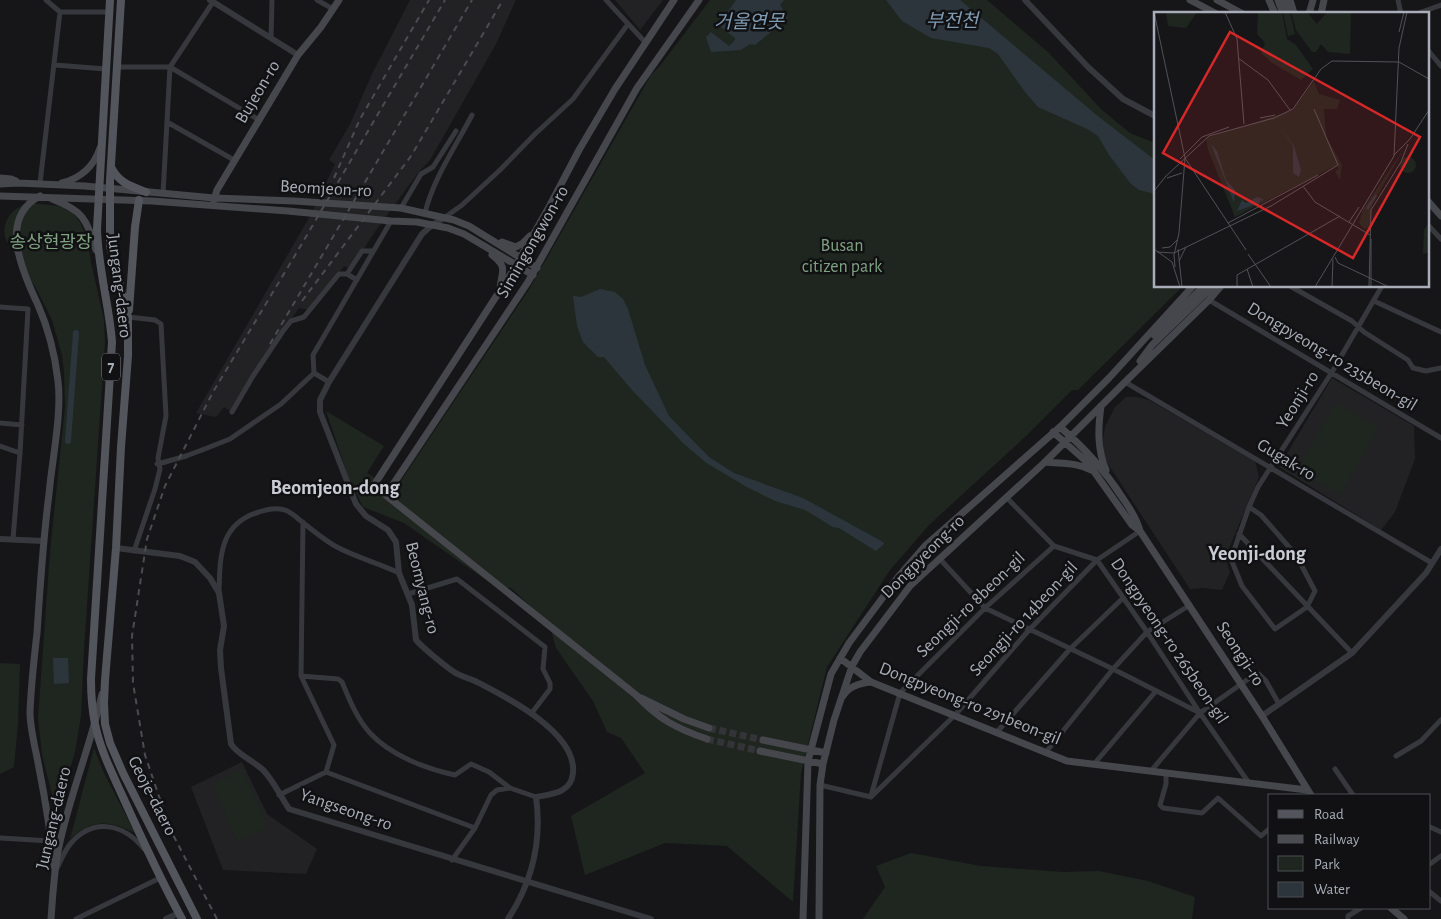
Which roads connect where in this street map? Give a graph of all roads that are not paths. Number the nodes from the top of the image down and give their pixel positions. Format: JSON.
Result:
{"nodes":[{"id":1,"x":46,"y":0,"type":"edge"},
{"id":2,"x":110,"y":0,"type":"edge"},
{"id":3,"x":121,"y":0,"type":"edge"},
{"id":4,"x":272,"y":0,"type":"edge"},
{"id":5,"x":317,"y":0,"type":"edge"},
{"id":6,"x":339,"y":0,"type":"edge"},
{"id":7,"x":606,"y":0,"type":"edge"},
{"id":8,"x":674,"y":0,"type":"edge"},
{"id":9,"x":699,"y":0,"type":"edge"},
{"id":10,"x":1025,"y":0,"type":"edge"},
{"id":11,"x":1190,"y":0,"type":"edge"},
{"id":12,"x":1217,"y":0,"type":"edge"},
{"id":13,"x":1269,"y":0,"type":"edge"},
{"id":14,"x":1278,"y":0,"type":"edge"},
{"id":15,"x":1284,"y":0,"type":"edge"},
{"id":16,"x":1324,"y":0,"type":"edge"},
{"id":17,"x":211,"y":1,"type":"edge"},
{"id":18,"x":1441,"y":5,"type":"edge"},
{"id":19,"x":333,"y":9,"type":"junction"},
{"id":20,"x":60,"y":12,"type":"junction"},
{"id":21,"x":110,"y":12,"type":"junction"},
{"id":22,"x":1207,"y":12,"type":"edge"},
{"id":23,"x":1239,"y":12,"type":"edge"},
{"id":24,"x":1274,"y":12,"type":"edge"},
{"id":25,"x":1282,"y":12,"type":"edge"},
{"id":26,"x":1288,"y":12,"type":"edge"},
{"id":27,"x":1320,"y":12,"type":"edge"},
{"id":28,"x":1422,"y":12,"type":"edge"},
{"id":29,"x":628,"y":24,"type":"junction"},
{"id":30,"x":271,"y":38,"type":"junction"},
{"id":31,"x":645,"y":42,"type":"junction"},
{"id":32,"x":1428,"y":50,"type":"edge"},
{"id":33,"x":298,"y":55,"type":"junction"},
{"id":34,"x":55,"y":65,"type":"junction"},
{"id":35,"x":1441,"y":66,"type":"edge"},
{"id":36,"x":117,"y":67,"type":"junction"},
{"id":37,"x":170,"y":67,"type":"junction"},
{"id":38,"x":106,"y":69,"type":"junction"},
{"id":39,"x":1154,"y":113,"type":"edge"},
{"id":40,"x":472,"y":115,"type":"dead end"},
{"id":41,"x":259,"y":120,"type":"junction"},
{"id":42,"x":167,"y":122,"type":"junction"},
{"id":43,"x":456,"y":131,"type":"dead end"},
{"id":44,"x":101,"y":145,"type":"junction"},
{"id":45,"x":234,"y":160,"type":"junction"},
{"id":46,"x":111,"y":167,"type":"junction"},
{"id":47,"x":0,"y":178,"type":"edge"},
{"id":48,"x":18,"y":183,"type":"junction"},
{"id":49,"x":0,"y":184,"type":"edge"},
{"id":50,"x":40,"y":184,"type":"junction"},
{"id":51,"x":55,"y":185,"type":"junction"},
{"id":52,"x":99,"y":187,"type":"junction"},
{"id":53,"x":110,"y":188,"type":"junction"},
{"id":54,"x":146,"y":192,"type":"junction"},
{"id":55,"x":163,"y":194,"type":"junction"},
{"id":56,"x":0,"y":196,"type":"edge"},
{"id":57,"x":42,"y":196,"type":"junction"},
{"id":58,"x":98,"y":199,"type":"junction"},
{"id":59,"x":110,"y":199,"type":"junction"},
{"id":60,"x":139,"y":200,"type":"junction"},
{"id":61,"x":214,"y":202,"type":"junction"},
{"id":62,"x":19,"y":203,"type":"dead end"},
{"id":63,"x":1428,"y":204,"type":"edge"},
{"id":64,"x":401,"y":208,"type":"junction"},
{"id":65,"x":425,"y":212,"type":"junction"},
{"id":66,"x":1441,"y":216,"type":"edge"},
{"id":67,"x":444,"y":218,"type":"junction"},
{"id":68,"x":391,"y":221,"type":"junction"},
{"id":69,"x":432,"y":224,"type":"junction"},
{"id":70,"x":1428,"y":225,"type":"edge"},
{"id":71,"x":537,"y":229,"type":"junction"},
{"id":72,"x":1441,"y":239,"type":"edge"},
{"id":73,"x":494,"y":241,"type":"junction"},
{"id":74,"x":486,"y":247,"type":"junction"},
{"id":75,"x":374,"y":252,"type":"junction"},
{"id":76,"x":98,"y":255,"type":"junction"},
{"id":77,"x":521,"y":258,"type":"junction"},
{"id":78,"x":13,"y":262,"type":"dead end"},
{"id":79,"x":516,"y":266,"type":"junction"},
{"id":80,"x":537,"y":268,"type":"junction"},
{"id":81,"x":347,"y":274,"type":"junction"},
{"id":82,"x":533,"y":275,"type":"junction"},
{"id":83,"x":357,"y":280,"type":"junction"},
{"id":84,"x":1191,"y":288,"type":"edge"},
{"id":85,"x":1208,"y":288,"type":"edge"},
{"id":86,"x":1208,"y":288,"type":"edge"},
{"id":87,"x":1219,"y":288,"type":"edge"},
{"id":88,"x":1294,"y":288,"type":"edge"},
{"id":89,"x":1381,"y":288,"type":"edge"},
{"id":90,"x":500,"y":292,"type":"junction"},
{"id":91,"x":1209,"y":300,"type":"junction"},
{"id":92,"x":1374,"y":301,"type":"junction"},
{"id":93,"x":37,"y":304,"type":"junction"},
{"id":94,"x":0,"y":307,"type":"edge"},
{"id":95,"x":28,"y":308,"type":"junction"},
{"id":96,"x":128,"y":317,"type":"junction"},
{"id":97,"x":1359,"y":327,"type":"junction"},
{"id":98,"x":1441,"y":332,"type":"edge"},
{"id":99,"x":1441,"y":368,"type":"edge"},
{"id":100,"x":1332,"y":372,"type":"junction"},
{"id":101,"x":314,"y":373,"type":"junction"},
{"id":102,"x":1109,"y":378,"type":"junction"},
{"id":103,"x":329,"y":382,"type":"junction"},
{"id":104,"x":1125,"y":382,"type":"junction"},
{"id":105,"x":1102,"y":406,"type":"junction"},
{"id":106,"x":232,"y":412,"type":"dead end"},
{"id":107,"x":0,"y":423,"type":"edge"},
{"id":108,"x":22,"y":425,"type":"junction"},
{"id":109,"x":1060,"y":427,"type":"junction"},
{"id":110,"x":1053,"y":432,"type":"junction"},
{"id":111,"x":1071,"y":436,"type":"junction"},
{"id":112,"x":1441,"y":438,"type":"edge"},
{"id":113,"x":1065,"y":443,"type":"junction"},
{"id":114,"x":0,"y":446,"type":"edge"},
{"id":115,"x":20,"y":453,"type":"junction"},
{"id":116,"x":1045,"y":462,"type":"junction"},
{"id":117,"x":157,"y":464,"type":"dead end"},
{"id":118,"x":1271,"y":468,"type":"junction"},
{"id":119,"x":1094,"y":472,"type":"junction"},
{"id":120,"x":1110,"y":478,"type":"junction"},
{"id":121,"x":386,"y":495,"type":"junction"},
{"id":122,"x":1006,"y":497,"type":"junction"},
{"id":123,"x":1249,"y":507,"type":"junction"},
{"id":124,"x":303,"y":522,"type":"junction"},
{"id":125,"x":1140,"y":531,"type":"junction"},
{"id":126,"x":1239,"y":534,"type":"junction"},
{"id":127,"x":0,"y":539,"type":"edge"},
{"id":128,"x":14,"y":539,"type":"junction"},
{"id":129,"x":43,"y":541,"type":"junction"},
{"id":130,"x":1054,"y":546,"type":"junction"},
{"id":131,"x":116,"y":548,"type":"junction"},
{"id":132,"x":1441,"y":549,"type":"edge"},
{"id":133,"x":134,"y":551,"type":"junction"},
{"id":134,"x":939,"y":558,"type":"junction"},
{"id":135,"x":1097,"y":560,"type":"junction"},
{"id":136,"x":1432,"y":563,"type":"junction"},
{"id":137,"x":399,"y":573,"type":"junction"},
{"id":138,"x":220,"y":594,"type":"junction"},
{"id":139,"x":408,"y":594,"type":"junction"},
{"id":140,"x":1123,"y":598,"type":"junction"},
{"id":141,"x":1190,"y":605,"type":"junction"},
{"id":142,"x":1307,"y":607,"type":"junction"},
{"id":143,"x":985,"y":608,"type":"junction"},
{"id":144,"x":1029,"y":630,"type":"junction"},
{"id":145,"x":1147,"y":632,"type":"junction"},
{"id":146,"x":1070,"y":649,"type":"junction"},
{"id":147,"x":1352,"y":652,"type":"junction"},
{"id":148,"x":840,"y":658,"type":"junction"},
{"id":149,"x":852,"y":666,"type":"junction"},
{"id":150,"x":1113,"y":669,"type":"junction"},
{"id":151,"x":301,"y":676,"type":"junction"},
{"id":152,"x":105,"y":680,"type":"junction"},
{"id":153,"x":871,"y":682,"type":"junction"},
{"id":154,"x":1242,"y":684,"type":"junction"},
{"id":155,"x":1156,"y":691,"type":"junction"},
{"id":156,"x":900,"y":693,"type":"junction"},
{"id":157,"x":636,"y":695,"type":"junction"},
{"id":158,"x":840,"y":700,"type":"junction"},
{"id":159,"x":1279,"y":704,"type":"junction"},
{"id":160,"x":1200,"y":713,"type":"junction"},
{"id":161,"x":531,"y":714,"type":"junction"},
{"id":162,"x":955,"y":715,"type":"junction"},
{"id":163,"x":1262,"y":716,"type":"junction"},
{"id":164,"x":1441,"y":720,"type":"edge"},
{"id":165,"x":95,"y":726,"type":"junction"},
{"id":166,"x":709,"y":728,"type":"tunnel mouth"},
{"id":167,"x":997,"y":732,"type":"junction"},
{"id":168,"x":706,"y":739,"type":"tunnel mouth"},
{"id":169,"x":763,"y":740,"type":"tunnel mouth"},
{"id":170,"x":811,"y":750,"type":"junction"},
{"id":171,"x":760,"y":751,"type":"tunnel mouth"},
{"id":172,"x":1046,"y":752,"type":"junction"},
{"id":173,"x":826,"y":754,"type":"junction"},
{"id":174,"x":1396,"y":756,"type":"dead end"},
{"id":175,"x":808,"y":761,"type":"junction"},
{"id":176,"x":823,"y":764,"type":"junction"},
{"id":177,"x":1094,"y":764,"type":"junction"},
{"id":178,"x":1335,"y":769,"type":"dead end"},
{"id":179,"x":1151,"y":771,"type":"junction"},
{"id":180,"x":326,"y":772,"type":"junction"},
{"id":181,"x":1166,"y":773,"type":"junction"},
{"id":182,"x":1249,"y":783,"type":"junction"},
{"id":183,"x":820,"y":785,"type":"junction"},
{"id":184,"x":510,"y":788,"type":"junction"},
{"id":185,"x":1306,"y":791,"type":"edge"},
{"id":186,"x":1352,"y":794,"type":"edge"},
{"id":187,"x":279,"y":795,"type":"junction"},
{"id":188,"x":536,"y":797,"type":"junction"},
{"id":189,"x":870,"y":797,"type":"junction"},
{"id":190,"x":476,"y":828,"type":"junction"},
{"id":191,"x":1268,"y":830,"type":"edge"},
{"id":192,"x":0,"y":838,"type":"edge"},
{"id":193,"x":51,"y":840,"type":"junction"},
{"id":194,"x":150,"y":856,"type":"junction"},
{"id":195,"x":452,"y":860,"type":"junction"},
{"id":196,"x":55,"y":872,"type":"junction"},
{"id":197,"x":160,"y":878,"type":"junction"},
{"id":198,"x":526,"y":882,"type":"junction"},
{"id":199,"x":1431,"y":893,"type":"edge"},
{"id":200,"x":1441,"y":901,"type":"edge"},
{"id":201,"x":1359,"y":909,"type":"edge"},
{"id":202,"x":1392,"y":909,"type":"edge"},
{"id":203,"x":180,"y":916,"type":"edge"},
{"id":204,"x":51,"y":919,"type":"edge"},
{"id":205,"x":76,"y":919,"type":"edge"},
{"id":206,"x":166,"y":919,"type":"edge"},
{"id":207,"x":197,"y":919,"type":"edge"},
{"id":208,"x":508,"y":919,"type":"edge"},
{"id":209,"x":651,"y":919,"type":"edge"},
{"id":210,"x":803,"y":919,"type":"edge"},
{"id":211,"x":818,"y":919,"type":"edge"},
{"id":212,"x":1348,"y":919,"type":"edge"},
{"id":213,"x":1404,"y":919,"type":"edge"}],
"edges":[{"from":1,"to":20,"type":"street"},
{"from":2,"to":21,"type":"main road","name":"Jungang-daero","number":"7"},
{"from":3,"to":36,"type":"main road","name":"Jungang-daero","number":"7"},
{"from":4,"to":30,"type":"street"},
{"from":5,"to":19,"type":"street"},
{"from":6,"to":19,"type":"main road","name":"Bujeon-ro"},
{"from":7,"to":29,"type":"street"},
{"from":8,"to":31,"type":"main road","name":"Simingongwon-ro"},
{"from":9,"to":80,"type":"main road","name":"Simingongwon-ro"},
{"from":10,"to":39,"type":"street"},
{"from":11,"to":22,"type":"main road"},
{"from":12,"to":23,"type":"main road"},
{"from":13,"to":24,"type":"main road"},
{"from":14,"to":25,"type":"main road"},
{"from":15,"to":26,"type":"main road"},
{"from":16,"to":27,"type":"main road"},
{"from":17,"to":30,"type":"street"},
{"from":17,"to":37,"type":"street"},
{"from":18,"to":28,"type":"street"},
{"from":19,"to":33,"type":"main road","name":"Bujeon-ro"},
{"from":20,"to":21,"type":"street"},
{"from":20,"to":34,"type":"street"},
{"from":21,"to":38,"type":"main road","name":"Jungang-daero","number":"7"},
{"from":29,"to":31,"type":"street"},
{"from":29,"to":67,"type":"street"},
{"from":30,"to":33,"type":"street"},
{"from":31,"to":71,"type":"main road","name":"Simingongwon-ro"},
{"from":32,"to":35,"type":"street"},
{"from":33,"to":41,"type":"main road","name":"Bujeon-ro"},
{"from":34,"to":38,"type":"street"},
{"from":34,"to":50,"type":"street"},
{"from":36,"to":37,"type":"street"},
{"from":36,"to":46,"type":"main road","name":"Jungang-daero","number":"7"},
{"from":37,"to":41,"type":"street"},
{"from":37,"to":42,"type":"street"},
{"from":38,"to":44,"type":"main road","name":"Jungang-daero","number":"7"},
{"from":40,"to":65,"type":"street"},
{"from":41,"to":45,"type":"main road","name":"Bujeon-ro"},
{"from":42,"to":45,"type":"street"},
{"from":42,"to":55,"type":"street"},
{"from":43,"to":64,"type":"street"},
{"from":44,"to":51,"type":"main road"},
{"from":44,"to":52,"type":"main road","name":"Jungang-daero","number":"7"},
{"from":45,"to":61,"type":"main road","name":"Bujeon-ro"},
{"from":46,"to":53,"type":"main road","name":"Jungang-daero","number":"7"},
{"from":46,"to":54,"type":"main road"},
{"from":47,"to":48,"type":"main road"},
{"from":48,"to":49,"type":"main road"},
{"from":48,"to":50,"type":"main road","name":"Beomjeon-ro"},
{"from":50,"to":51,"type":"main road","name":"Beomjeon-ro"},
{"from":51,"to":52,"type":"main road","name":"Beomjeon-ro"},
{"from":52,"to":53,"type":"main road","name":"Beomjeon-ro"},
{"from":52,"to":58,"type":"main road","name":"Jungang-daero","number":"7"},
{"from":53,"to":54,"type":"main road","name":"Beomjeon-ro"},
{"from":53,"to":59,"type":"main road","name":"Jungang-daero","number":"7"},
{"from":54,"to":55,"type":"main road","name":"Beomjeon-ro"},
{"from":55,"to":61,"type":"main road","name":"Beomjeon-ro"},
{"from":56,"to":57,"type":"main road","name":"Beomjeon-ro"},
{"from":57,"to":58,"type":"main road","name":"Beomjeon-ro"},
{"from":57,"to":62,"type":"main road"},
{"from":57,"to":76,"type":"main road"},
{"from":58,"to":59,"type":"main road","name":"Beomjeon-ro"},
{"from":58,"to":76,"type":"main road","name":"Jungang-daero","number":"7"},
{"from":59,"to":60,"type":"main road","name":"Beomjeon-ro"},
{"from":59,"to":96,"type":"main road","name":"Jungang-daero","number":"7"},
{"from":60,"to":61,"type":"main road","name":"Beomjeon-ro"},
{"from":60,"to":96,"type":"main road"},
{"from":61,"to":64,"type":"main road","name":"Beomjeon-ro"},
{"from":61,"to":68,"type":"main road","name":"Beomjeon-ro"},
{"from":63,"to":66,"type":"main road"},
{"from":64,"to":65,"type":"main road","name":"Beomjeon-ro"},
{"from":65,"to":67,"type":"main road","name":"Beomjeon-ro"},
{"from":67,"to":69,"type":"street","name":"Beomyang-ro"},
{"from":67,"to":73,"type":"main road","name":"Beomjeon-ro"},
{"from":68,"to":69,"type":"main road","name":"Beomjeon-ro"},
{"from":68,"to":75,"type":"street"},
{"from":69,"to":74,"type":"main road","name":"Beomjeon-ro"},
{"from":69,"to":103,"type":"street","name":"Beomyang-ro"},
{"from":70,"to":72,"type":"street"},
{"from":71,"to":73,"type":"main road"},
{"from":71,"to":77,"type":"main road","name":"Simingongwon-ro"},
{"from":73,"to":77,"type":"main road","name":"Beomjeon-ro"},
{"from":74,"to":79,"type":"main road","name":"Beomjeon-ro"},
{"from":74,"to":90,"type":"main road"},
{"from":75,"to":81,"type":"street"},
{"from":75,"to":83,"type":"street"},
{"from":76,"to":165,"type":"main road","name":"Jungang-daero","number":"7"},
{"from":77,"to":79,"type":"main road","name":"Simingongwon-ro"},
{"from":77,"to":80,"type":"main road","name":"Beomjeon-ro"},
{"from":78,"to":93,"type":"main road"},
{"from":79,"to":82,"type":"main road","name":"Beomjeon-ro"},
{"from":79,"to":90,"type":"main road","name":"Simingongwon-ro"},
{"from":80,"to":82,"type":"main road","name":"Simingongwon-ro"},
{"from":81,"to":83,"type":"street"},
{"from":81,"to":106,"type":"street"},
{"from":82,"to":121,"type":"main road","name":"Simingongwon-ro"},
{"from":83,"to":101,"type":"street"},
{"from":84,"to":102,"type":"main road"},
{"from":85,"to":102,"type":"main road"},
{"from":86,"to":104,"type":"main road"},
{"from":87,"to":91,"type":"main road"},
{"from":88,"to":97,"type":"street"},
{"from":89,"to":92,"type":"street","name":"Yeonji-ro"},
{"from":90,"to":121,"type":"main road","name":"Simingongwon-ro"},
{"from":91,"to":100,"type":"street","name":"Dongpyeong-ro 235beon-gil"},
{"from":91,"to":104,"type":"main road"},
{"from":92,"to":97,"type":"street","name":"Yeonji-ro"},
{"from":92,"to":98,"type":"street"},
{"from":93,"to":95,"type":"street"},
{"from":93,"to":129,"type":"main road"},
{"from":94,"to":95,"type":"street"},
{"from":95,"to":108,"type":"street"},
{"from":96,"to":131,"type":"main road","name":"Jungang-daero","number":"7"},
{"from":96,"to":133,"type":"street"},
{"from":97,"to":99,"type":"street"},
{"from":97,"to":100,"type":"street","name":"Yeonji-ro"},
{"from":100,"to":112,"type":"street","name":"Dongpyeong-ro 235beon-gil"},
{"from":100,"to":118,"type":"street","name":"Yeonji-ro"},
{"from":101,"to":103,"type":"street"},
{"from":101,"to":117,"type":"street","bridge":true},
{"from":102,"to":109,"type":"main road","name":"Dongpyeong-ro"},
{"from":103,"to":137,"type":"street","name":"Beomyang-ro"},
{"from":104,"to":105,"type":"main road","name":"Dongpyeong-ro"},
{"from":104,"to":118,"type":"street","name":"Gugak-ro"},
{"from":105,"to":111,"type":"main road","name":"Dongpyeong-ro"},
{"from":105,"to":120,"type":"main road","name":"Seongji-ro"},
{"from":107,"to":108,"type":"street"},
{"from":108,"to":115,"type":"street"},
{"from":109,"to":110,"type":"main road","name":"Dongpyeong-ro"},
{"from":109,"to":111,"type":"main road","name":"Seongji-ro"},
{"from":110,"to":113,"type":"main road","name":"Seongji-ro"},
{"from":110,"to":148,"type":"main road","name":"Dongpyeong-ro"},
{"from":111,"to":113,"type":"main road","name":"Dongpyeong-ro"},
{"from":111,"to":120,"type":"main road","name":"Seongji-ro"},
{"from":113,"to":116,"type":"main road","name":"Dongpyeong-ro"},
{"from":113,"to":119,"type":"main road","name":"Seongji-ro"},
{"from":114,"to":115,"type":"street"},
{"from":115,"to":128,"type":"street"},
{"from":116,"to":119,"type":"main road"},
{"from":116,"to":122,"type":"main road","name":"Dongpyeong-ro"},
{"from":118,"to":123,"type":"street","name":"Yeonji-ro"},
{"from":118,"to":136,"type":"street","name":"Gugak-ro"},
{"from":119,"to":125,"type":"main road","name":"Seongji-ro"},
{"from":120,"to":125,"type":"main road","name":"Seongji-ro"},
{"from":121,"to":157,"type":"main road"},
{"from":122,"to":130,"type":"street","name":"Dongpyeong-ro 265beon-gil"},
{"from":122,"to":134,"type":"main road","name":"Dongpyeong-ro"},
{"from":123,"to":126,"type":"street","name":"Yeonji-ro"},
{"from":123,"to":142,"type":"street"},
{"from":124,"to":137,"type":"street"},
{"from":124,"to":138,"type":"street"},
{"from":124,"to":151,"type":"street"},
{"from":125,"to":135,"type":"street","name":"Seongji-ro 14beon-gil"},
{"from":125,"to":141,"type":"main road","name":"Seongji-ro"},
{"from":126,"to":142,"type":"street"},
{"from":126,"to":142,"type":"street","name":"Yeonji-ro"},
{"from":127,"to":128,"type":"street"},
{"from":128,"to":129,"type":"street"},
{"from":129,"to":193,"type":"main road"},
{"from":130,"to":135,"type":"street","name":"Dongpyeong-ro 265beon-gil"},
{"from":130,"to":143,"type":"street","name":"Seongji-ro 8beon-gil"},
{"from":131,"to":133,"type":"street","name":"Yangseong-ro"},
{"from":131,"to":152,"type":"main road","name":"Jungang-daero","number":"7"},
{"from":132,"to":136,"type":"street"},
{"from":133,"to":138,"type":"street","name":"Yangseong-ro"},
{"from":134,"to":143,"type":"street"},
{"from":134,"to":149,"type":"main road","name":"Dongpyeong-ro"},
{"from":135,"to":140,"type":"street","name":"Dongpyeong-ro 265beon-gil"},
{"from":135,"to":144,"type":"street","name":"Seongji-ro 14beon-gil"},
{"from":136,"to":147,"type":"street"},
{"from":137,"to":139,"type":"street","name":"Beomyang-ro"},
{"from":138,"to":187,"type":"street","name":"Yangseong-ro"},
{"from":139,"to":161,"type":"street","name":"Beomyang-ro"},
{"from":139,"to":161,"type":"street"},
{"from":140,"to":145,"type":"street","name":"Dongpyeong-ro 265beon-gil"},
{"from":140,"to":146,"type":"street"},
{"from":141,"to":145,"type":"street"},
{"from":141,"to":154,"type":"main road","name":"Seongji-ro"},
{"from":142,"to":147,"type":"street"},
{"from":143,"to":144,"type":"street"},
{"from":143,"to":156,"type":"street","name":"Seongji-ro 8beon-gil"},
{"from":144,"to":146,"type":"street"},
{"from":144,"to":162,"type":"street","name":"Seongji-ro 14beon-gil"},
{"from":145,"to":150,"type":"street"},
{"from":145,"to":160,"type":"street","name":"Dongpyeong-ro 265beon-gil"},
{"from":146,"to":150,"type":"street"},
{"from":146,"to":167,"type":"street"},
{"from":147,"to":159,"type":"street"},
{"from":148,"to":149,"type":"main road","name":"Dongpyeong-ro 291beon-gil"},
{"from":148,"to":170,"type":"main road","name":"Dongpyeong-ro"},
{"from":149,"to":153,"type":"main road","name":"Dongpyeong-ro 291beon-gil"},
{"from":149,"to":158,"type":"main road","name":"Dongpyeong-ro"},
{"from":150,"to":155,"type":"street"},
{"from":150,"to":172,"type":"street"},
{"from":151,"to":180,"type":"street"},
{"from":151,"to":184,"type":"street"},
{"from":152,"to":165,"type":"main road","name":"Jungang-daero","number":"7"},
{"from":152,"to":207,"type":"main road","name":"Geoje-daero"},
{"from":153,"to":156,"type":"main road","name":"Dongpyeong-ro 291beon-gil"},
{"from":153,"to":158,"type":"main road"},
{"from":154,"to":159,"type":"street"},
{"from":154,"to":160,"type":"street"},
{"from":154,"to":163,"type":"main road","name":"Seongji-ro"},
{"from":155,"to":160,"type":"street"},
{"from":155,"to":177,"type":"street"},
{"from":156,"to":162,"type":"main road","name":"Dongpyeong-ro 291beon-gil"},
{"from":156,"to":189,"type":"street","name":"Seongji-ro 8beon-gil"},
{"from":157,"to":166,"type":"main road"},
{"from":157,"to":168,"type":"main road"},
{"from":158,"to":173,"type":"main road","name":"Dongpyeong-ro"},
{"from":159,"to":163,"type":"street"},
{"from":160,"to":179,"type":"street"},
{"from":160,"to":182,"type":"street","name":"Dongpyeong-ro 265beon-gil"},
{"from":161,"to":188,"type":"street","name":"Beomyang-ro"},
{"from":162,"to":167,"type":"main road","name":"Dongpyeong-ro 291beon-gil"},
{"from":162,"to":189,"type":"street","name":"Seongji-ro 14beon-gil"},
{"from":163,"to":185,"type":"main road","name":"Seongji-ro"},
{"from":164,"to":174,"type":"street"},
{"from":165,"to":194,"type":"main road","name":"Geoje-daero"},
{"from":165,"to":196,"type":"main road","name":"Jungang-daero","number":"7"},
{"from":167,"to":172,"type":"main road","name":"Dongpyeong-ro 291beon-gil"},
{"from":169,"to":170,"type":"main road"},
{"from":170,"to":173,"type":"main road"},
{"from":170,"to":175,"type":"main road","name":"Dongpyeong-ro"},
{"from":171,"to":175,"type":"main road"},
{"from":172,"to":177,"type":"main road","name":"Dongpyeong-ro 291beon-gil"},
{"from":173,"to":176,"type":"main road","name":"Dongpyeong-ro"},
{"from":175,"to":176,"type":"main road"},
{"from":175,"to":210,"type":"main road","name":"Dongpyeong-ro"},
{"from":176,"to":183,"type":"main road","name":"Dongpyeong-ro"},
{"from":177,"to":179,"type":"main road","name":"Dongpyeong-ro 291beon-gil"},
{"from":178,"to":186,"type":"street"},
{"from":179,"to":181,"type":"main road","name":"Dongpyeong-ro 291beon-gil"},
{"from":180,"to":187,"type":"street"},
{"from":180,"to":190,"type":"street"},
{"from":181,"to":182,"type":"main road","name":"Dongpyeong-ro 291beon-gil"},
{"from":181,"to":191,"type":"street"},
{"from":182,"to":185,"type":"main road","name":"Dongpyeong-ro 291beon-gil"},
{"from":183,"to":189,"type":"street"},
{"from":183,"to":211,"type":"main road","name":"Dongpyeong-ro"},
{"from":184,"to":188,"type":"street"},
{"from":184,"to":190,"type":"street"},
{"from":187,"to":195,"type":"street","name":"Yangseong-ro"},
{"from":188,"to":198,"type":"street"},
{"from":190,"to":195,"type":"street"},
{"from":192,"to":193,"type":"street","name":"Jungang-daero"},
{"from":193,"to":196,"type":"main road"},
{"from":194,"to":196,"type":"street"},
{"from":194,"to":197,"type":"main road","name":"Geoje-daero"},
{"from":195,"to":198,"type":"street","name":"Yangseong-ro"},
{"from":196,"to":204,"type":"main road","name":"Jungang-daero","number":"7"},
{"from":197,"to":203,"type":"main road","name":"Geoje-daero"},
{"from":197,"to":205,"type":"street"},
{"from":198,"to":208,"type":"street"},
{"from":198,"to":209,"type":"street","name":"Yangseong-ro"},
{"from":199,"to":200,"type":"street"},
{"from":201,"to":212,"type":"street"},
{"from":202,"to":213,"type":"main road"},
{"from":203,"to":206,"type":"street"}]}
